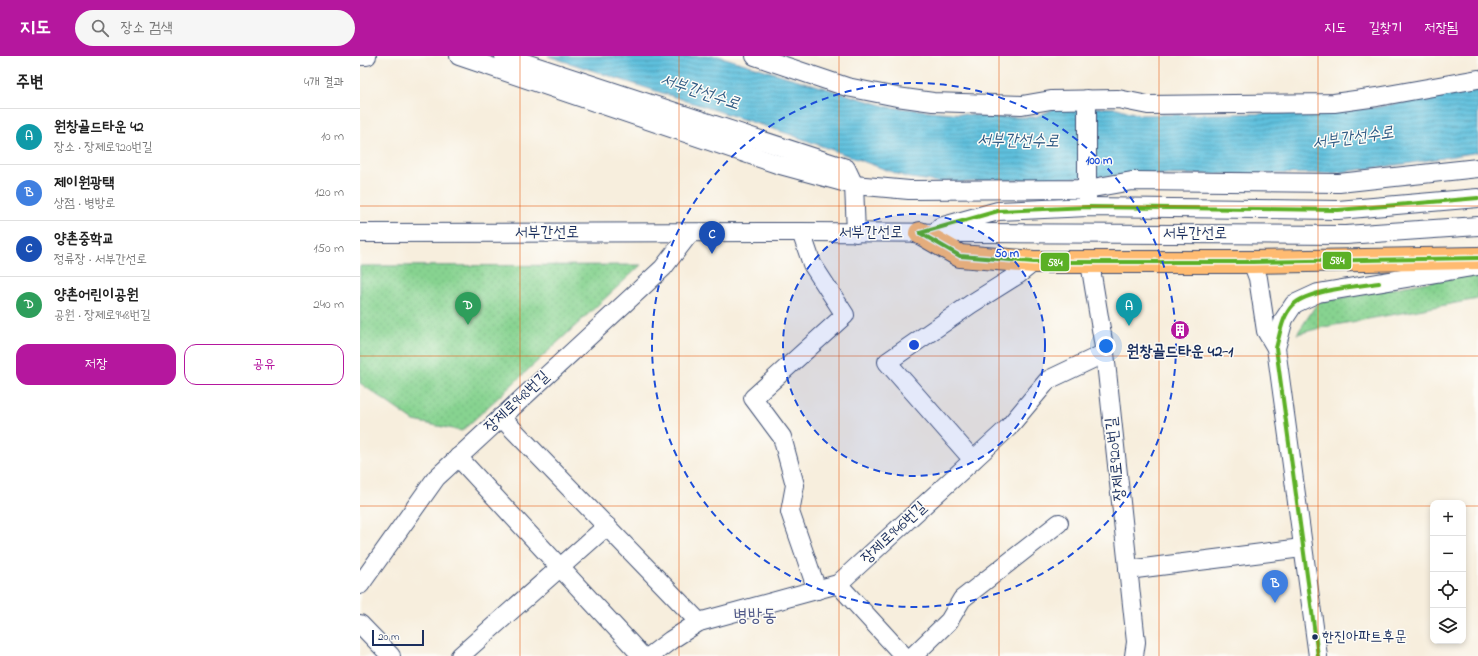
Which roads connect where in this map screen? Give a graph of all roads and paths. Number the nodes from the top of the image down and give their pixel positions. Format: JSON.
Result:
{"nodes":[{"id":1,"x":360,"y":56,"type":"edge"},
{"id":2,"x":367,"y":56,"type":"edge"},
{"id":3,"x":459,"y":56,"type":"edge"},
{"id":4,"x":504,"y":56,"type":"edge"},
{"id":5,"x":755,"y":56,"type":"edge"},
{"id":6,"x":1478,"y":79,"type":"edge"},
{"id":7,"x":1087,"y":101,"type":"junction"},
{"id":8,"x":1478,"y":168,"type":"edge"},
{"id":9,"x":1087,"y":184,"type":"junction"},
{"id":10,"x":854,"y":185,"type":"junction"},
{"id":11,"x":1478,"y":198,"type":"edge"},
{"id":12,"x":1088,"y":207,"type":"junction"},
{"id":13,"x":1478,"y":226,"type":"edge"},
{"id":14,"x":801,"y":232,"type":"junction"},
{"id":15,"x":360,"y":233,"type":"edge"},
{"id":16,"x":690,"y":233,"type":"junction"},
{"id":17,"x":856,"y":233,"type":"junction"},
{"id":18,"x":920,"y":233,"type":"junction"},
{"id":19,"x":1478,"y":258,"type":"edge"},
{"id":20,"x":1034,"y":262,"type":"junction"},
{"id":21,"x":1090,"y":262,"type":"junction"},
{"id":22,"x":1252,"y":262,"type":"junction"},
{"id":23,"x":1478,"y":266,"type":"edge"},
{"id":24,"x":1276,"y":348,"type":"junction"},
{"id":25,"x":1105,"y":353,"type":"junction"},
{"id":26,"x":501,"y":417,"type":"junction"},
{"id":27,"x":458,"y":457,"type":"junction"},
{"id":28,"x":973,"y":460,"type":"junction"},
{"id":29,"x":1059,"y":523,"type":"dead end"},
{"id":30,"x":607,"y":526,"type":"junction"},
{"id":31,"x":1302,"y":548,"type":"junction"},
{"id":32,"x":560,"y":568,"type":"junction"},
{"id":33,"x":1128,"y":570,"type":"junction"},
{"id":34,"x":838,"y":584,"type":"junction"},
{"id":35,"x":360,"y":585,"type":"edge"},
{"id":36,"x":817,"y":590,"type":"junction"},
{"id":37,"x":699,"y":622,"type":"junction"},
{"id":38,"x":360,"y":624,"type":"edge"},
{"id":39,"x":391,"y":656,"type":"edge"},
{"id":40,"x":460,"y":656,"type":"edge"},
{"id":41,"x":642,"y":656,"type":"edge"},
{"id":42,"x":650,"y":656,"type":"edge"},
{"id":43,"x":904,"y":656,"type":"edge"},
{"id":44,"x":913,"y":656,"type":"edge"},
{"id":45,"x":1134,"y":656,"type":"edge"},
{"id":46,"x":1318,"y":656,"type":"edge"}],
"edges":[{"from":1,"to":2,"type":"street"},
{"from":3,"to":10,"type":"street"},
{"from":4,"to":10,"type":"street"},
{"from":5,"to":7,"type":"street"},
{"from":6,"to":7,"type":"street"},
{"from":7,"to":9,"type":"street"},
{"from":8,"to":9,"type":"street"},
{"from":9,"to":10,"type":"street"},
{"from":9,"to":12,"type":"street"},
{"from":10,"to":17,"type":"street"},
{"from":11,"to":12,"type":"street"},
{"from":12,"to":18,"type":"street"},
{"from":13,"to":18,"type":"street","name":"서부간선로"},
{"from":14,"to":16,"type":"street","name":"서부간선로"},
{"from":14,"to":17,"type":"street","name":"서부간선로"},
{"from":14,"to":36,"type":"street"},
{"from":15,"to":16,"type":"street","name":"서부간선로"},
{"from":16,"to":26,"type":"street","name":"장제로948번길"},
{"from":17,"to":18,"type":"street","name":"서부간선로"},
{"from":18,"to":20,"type":"main road"},
{"from":19,"to":22,"type":"main road"},
{"from":20,"to":21,"type":"main road"},
{"from":20,"to":28,"type":"street"},
{"from":21,"to":22,"type":"main road"},
{"from":21,"to":25,"type":"street","name":"장제로920번길"},
{"from":22,"to":24,"type":"street"},
{"from":23,"to":24,"type":"street"},
{"from":24,"to":31,"type":"street"},
{"from":25,"to":28,"type":"street","name":"장제로946번길"},
{"from":25,"to":33,"type":"street","name":"장제로920번길"},
{"from":26,"to":27,"type":"street","name":"장제로948번길"},
{"from":26,"to":30,"type":"street"},
{"from":27,"to":32,"type":"street"},
{"from":27,"to":35,"type":"street","name":"장제로948번길"},
{"from":28,"to":34,"type":"street","name":"장제로946번길"},
{"from":29,"to":44,"type":"street"},
{"from":30,"to":32,"type":"street"},
{"from":30,"to":37,"type":"street"},
{"from":31,"to":33,"type":"street"},
{"from":31,"to":46,"type":"street"},
{"from":32,"to":40,"type":"street"},
{"from":32,"to":41,"type":"street"},
{"from":33,"to":45,"type":"street","name":"장제로920번길"},
{"from":34,"to":36,"type":"street","name":"장제로946번길"},
{"from":34,"to":43,"type":"street"},
{"from":36,"to":37,"type":"street","name":"장제로946번길"},
{"from":37,"to":42,"type":"street","name":"장제로946번길"},
{"from":38,"to":39,"type":"street"}]}
